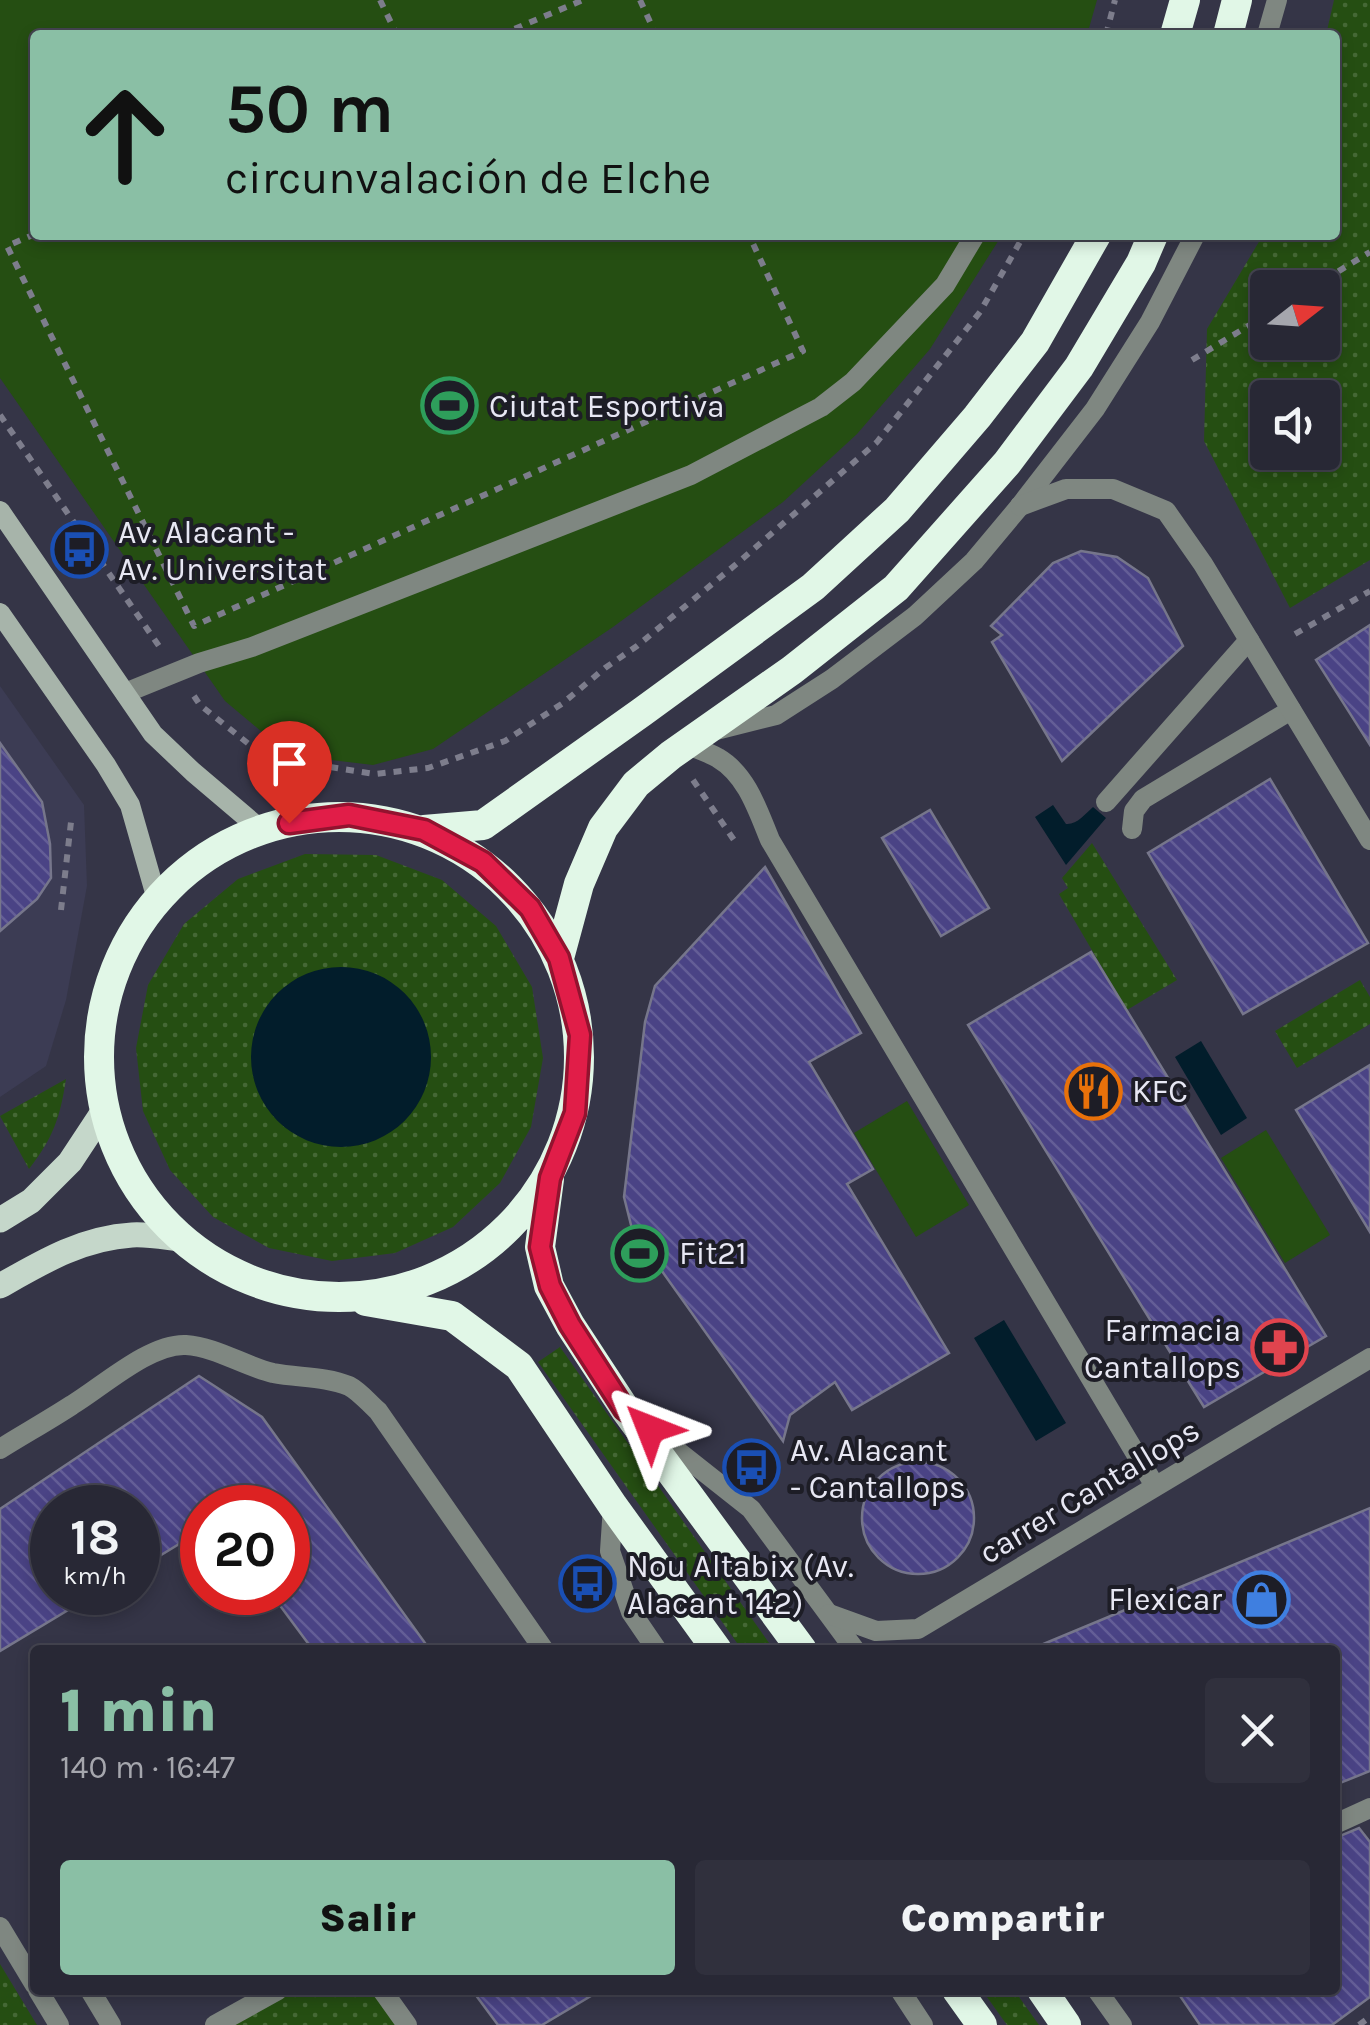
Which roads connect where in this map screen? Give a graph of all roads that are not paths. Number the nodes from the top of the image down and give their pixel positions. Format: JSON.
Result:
{"nodes":[{"id":1,"x":1184,"y":0,"type":"edge"},
{"id":2,"x":1238,"y":0,"type":"edge"},
{"id":3,"x":1277,"y":0,"type":"edge"},
{"id":4,"x":1176,"y":30,"type":"edge"},
{"id":5,"x":1229,"y":30,"type":"edge"},
{"id":6,"x":1268,"y":30,"type":"edge"},
{"id":7,"x":973,"y":240,"type":"edge"},
{"id":8,"x":1093,"y":240,"type":"edge"},
{"id":9,"x":1151,"y":240,"type":"edge"},
{"id":10,"x":1192,"y":240,"type":"edge"},
{"id":11,"x":1020,"y":506,"type":"junction"},
{"id":12,"x":1,"y":510,"type":"edge"},
{"id":13,"x":0,"y":612,"type":"edge"},
{"id":14,"x":1249,"y":640,"type":"junction"},
{"id":15,"x":125,"y":692,"type":"junction"},
{"id":16,"x":1291,"y":710,"type":"junction"},
{"id":17,"x":694,"y":749,"type":"junction"},
{"id":18,"x":1106,"y":802,"type":"dead end"},
{"id":19,"x":260,"y":828,"type":"junction"},
{"id":20,"x":1132,"y":829,"type":"dead end"},
{"id":21,"x":424,"y":830,"type":"junction"},
{"id":22,"x":1370,"y":840,"type":"edge"},
{"id":23,"x":154,"y":889,"type":"junction"},
{"id":24,"x":559,"y":958,"type":"junction"},
{"id":25,"x":103,"y":1112,"type":"junction"},
{"id":26,"x":550,"y":1178,"type":"junction"},
{"id":27,"x":0,"y":1220,"type":"edge"},
{"id":28,"x":179,"y":1239,"type":"junction"},
{"id":29,"x":0,"y":1286,"type":"edge"},
{"id":30,"x":353,"y":1299,"type":"junction"},
{"id":31,"x":1370,"y":1358,"type":"edge"},
{"id":32,"x":624,"y":1409,"type":"junction"},
{"id":33,"x":0,"y":1449,"type":"edge"},
{"id":34,"x":1155,"y":1486,"type":"junction"},
{"id":35,"x":613,"y":1506,"type":"junction"},
{"id":36,"x":829,"y":1614,"type":"junction"},
{"id":37,"x":541,"y":1645,"type":"edge"},
{"id":38,"x":654,"y":1645,"type":"edge"},
{"id":39,"x":714,"y":1645,"type":"edge"},
{"id":40,"x":798,"y":1645,"type":"edge"},
{"id":41,"x":851,"y":1645,"type":"edge"},
{"id":42,"x":1370,"y":1808,"type":"edge"},
{"id":43,"x":1340,"y":1822,"type":"edge"},
{"id":44,"x":0,"y":1927,"type":"edge"},
{"id":45,"x":30,"y":1978,"type":"edge"},
{"id":46,"x":40,"y":1995,"type":"edge"},
{"id":47,"x":93,"y":1995,"type":"edge"},
{"id":48,"x":269,"y":1995,"type":"edge"},
{"id":49,"x":386,"y":1995,"type":"edge"},
{"id":50,"x":903,"y":1995,"type":"edge"},
{"id":51,"x":961,"y":1995,"type":"edge"},
{"id":52,"x":1045,"y":1995,"type":"edge"},
{"id":53,"x":1101,"y":1995,"type":"edge"},
{"id":54,"x":59,"y":2025,"type":"edge"},
{"id":55,"x":111,"y":2025,"type":"edge"},
{"id":56,"x":215,"y":2025,"type":"edge"},
{"id":57,"x":407,"y":2025,"type":"edge"},
{"id":58,"x":924,"y":2025,"type":"edge"},
{"id":59,"x":982,"y":2025,"type":"edge"},
{"id":60,"x":1066,"y":2025,"type":"edge"},
{"id":61,"x":1122,"y":2025,"type":"edge"}],
"edges":[{"from":1,"to":4,"type":"highway"},
{"from":2,"to":5,"type":"highway"},
{"from":3,"to":6,"type":"street"},
{"from":7,"to":15,"type":"street"},
{"from":8,"to":21,"type":"highway"},
{"from":9,"to":17,"type":"highway"},
{"from":10,"to":11,"type":"street"},
{"from":11,"to":14,"type":"street"},
{"from":11,"to":17,"type":"street"},
{"from":12,"to":15,"type":"main road"},
{"from":13,"to":23,"type":"main road"},
{"from":14,"to":16,"type":"street"},
{"from":14,"to":18,"type":"street"},
{"from":15,"to":19,"type":"main road"},
{"from":16,"to":20,"type":"street"},
{"from":16,"to":22,"type":"street"},
{"from":17,"to":24,"type":"highway"},
{"from":17,"to":34,"type":"street"},
{"from":19,"to":21,"type":"highway"},
{"from":19,"to":23,"type":"highway"},
{"from":21,"to":24,"type":"highway"},
{"from":23,"to":25,"type":"highway"},
{"from":24,"to":26,"type":"highway"},
{"from":25,"to":27,"type":"main road"},
{"from":25,"to":28,"type":"highway"},
{"from":26,"to":30,"type":"highway"},
{"from":26,"to":32,"type":"highway"},
{"from":28,"to":29,"type":"main road"},
{"from":28,"to":30,"type":"highway"},
{"from":30,"to":35,"type":"highway"},
{"from":31,"to":34,"type":"street","name":"carrer Cantallops"},
{"from":32,"to":36,"type":"street"},
{"from":32,"to":40,"type":"highway"},
{"from":33,"to":37,"type":"street"},
{"from":34,"to":36,"type":"street","name":"carrer Cantallops"},
{"from":35,"to":38,"type":"street"},
{"from":35,"to":39,"type":"highway"},
{"from":36,"to":41,"type":"street"},
{"from":42,"to":43,"type":"street"},
{"from":44,"to":45,"type":"street"},
{"from":46,"to":54,"type":"street"},
{"from":47,"to":55,"type":"street"},
{"from":48,"to":56,"type":"street"},
{"from":49,"to":57,"type":"street"},
{"from":50,"to":58,"type":"street"},
{"from":51,"to":59,"type":"highway"},
{"from":52,"to":60,"type":"highway"},
{"from":53,"to":61,"type":"street"}]}
